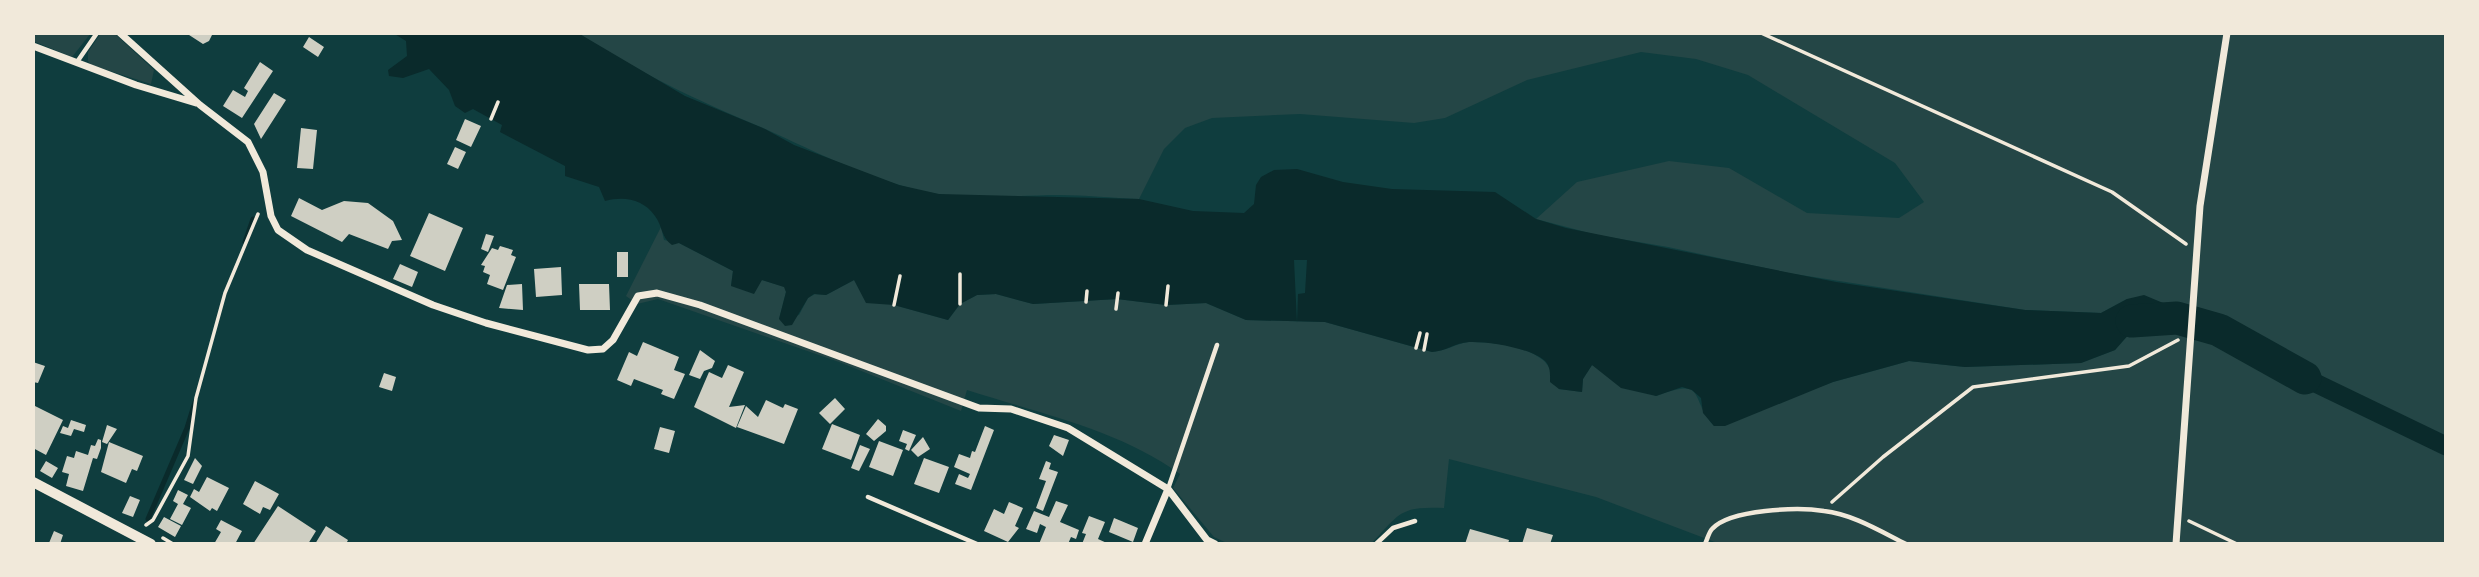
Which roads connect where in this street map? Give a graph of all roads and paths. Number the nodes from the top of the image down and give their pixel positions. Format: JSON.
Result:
{"nodes":[{"id":1,"x":97,"y":33,"type":"edge"},
{"id":2,"x":120,"y":33,"type":"edge"},
{"id":3,"x":1761,"y":33,"type":"edge"},
{"id":4,"x":2227,"y":33,"type":"edge"},
{"id":5,"x":33,"y":46,"type":"edge"},
{"id":6,"x":76,"y":62,"type":"junction"},
{"id":7,"x":498,"y":102,"type":"dead end"},
{"id":8,"x":200,"y":104,"type":"junction"},
{"id":9,"x":491,"y":119,"type":"dead end"},
{"id":10,"x":270,"y":210,"type":"junction"},
{"id":11,"x":2197,"y":251,"type":"junction"},
{"id":12,"x":960,"y":274,"type":"dead end"},
{"id":13,"x":900,"y":276,"type":"dead end"},
{"id":14,"x":1168,"y":286,"type":"dead end"},
{"id":15,"x":1087,"y":291,"type":"dead end"},
{"id":16,"x":1118,"y":293,"type":"dead end"},
{"id":17,"x":1086,"y":302,"type":"dead end"},
{"id":18,"x":960,"y":304,"type":"dead end"},
{"id":19,"x":894,"y":305,"type":"dead end"},
{"id":20,"x":1166,"y":305,"type":"dead end"},
{"id":21,"x":1116,"y":309,"type":"dead end"},
{"id":22,"x":1420,"y":332,"type":"dead end"},
{"id":23,"x":2192,"y":332,"type":"junction"},
{"id":24,"x":1427,"y":334,"type":"dead end"},
{"id":25,"x":1217,"y":345,"type":"dead end"},
{"id":26,"x":1416,"y":348,"type":"dead end"},
{"id":27,"x":1424,"y":350,"type":"dead end"},
{"id":28,"x":33,"y":482,"type":"edge"},
{"id":29,"x":1168,"y":489,"type":"junction"},
{"id":30,"x":868,"y":496,"type":"dead end"},
{"id":31,"x":1825,"y":511,"type":"junction"},
{"id":32,"x":2177,"y":515,"type":"junction"},
{"id":33,"x":1415,"y":521,"type":"dead end"},
{"id":34,"x":144,"y":526,"type":"dead end"},
{"id":35,"x":151,"y":544,"type":"edge"},
{"id":36,"x":977,"y":544,"type":"edge"},
{"id":37,"x":1145,"y":544,"type":"edge"},
{"id":38,"x":1214,"y":544,"type":"edge"},
{"id":39,"x":1376,"y":544,"type":"edge"},
{"id":40,"x":1705,"y":544,"type":"edge"},
{"id":41,"x":1906,"y":544,"type":"edge"},
{"id":42,"x":2176,"y":544,"type":"edge"},
{"id":43,"x":2237,"y":544,"type":"edge"}],
"edges":[{"from":1,"to":6,"type":"lane"},
{"from":2,"to":8,"type":"street"},
{"from":3,"to":11,"type":"path"},
{"from":4,"to":11,"type":"street"},
{"from":5,"to":6,"type":"street"},
{"from":6,"to":8,"type":"street"},
{"from":7,"to":9,"type":"path"},
{"from":8,"to":10,"type":"street"},
{"from":10,"to":29,"type":"street"},
{"from":10,"to":34,"type":"path"},
{"from":11,"to":23,"type":"street"},
{"from":12,"to":18,"type":"path"},
{"from":13,"to":19,"type":"path"},
{"from":14,"to":20,"type":"path"},
{"from":15,"to":17,"type":"path"},
{"from":16,"to":21,"type":"path"},
{"from":22,"to":26,"type":"path"},
{"from":23,"to":31,"type":"path"},
{"from":23,"to":32,"type":"street"},
{"from":24,"to":27,"type":"path"},
{"from":25,"to":29,"type":"lane"},
{"from":28,"to":35,"type":"street"},
{"from":29,"to":37,"type":"street"},
{"from":29,"to":38,"type":"street"},
{"from":30,"to":36,"type":"lane"},
{"from":31,"to":40,"type":"lane"},
{"from":31,"to":41,"type":"lane"},
{"from":32,"to":42,"type":"street"},
{"from":32,"to":43,"type":"path"},
{"from":33,"to":39,"type":"lane"}]}
